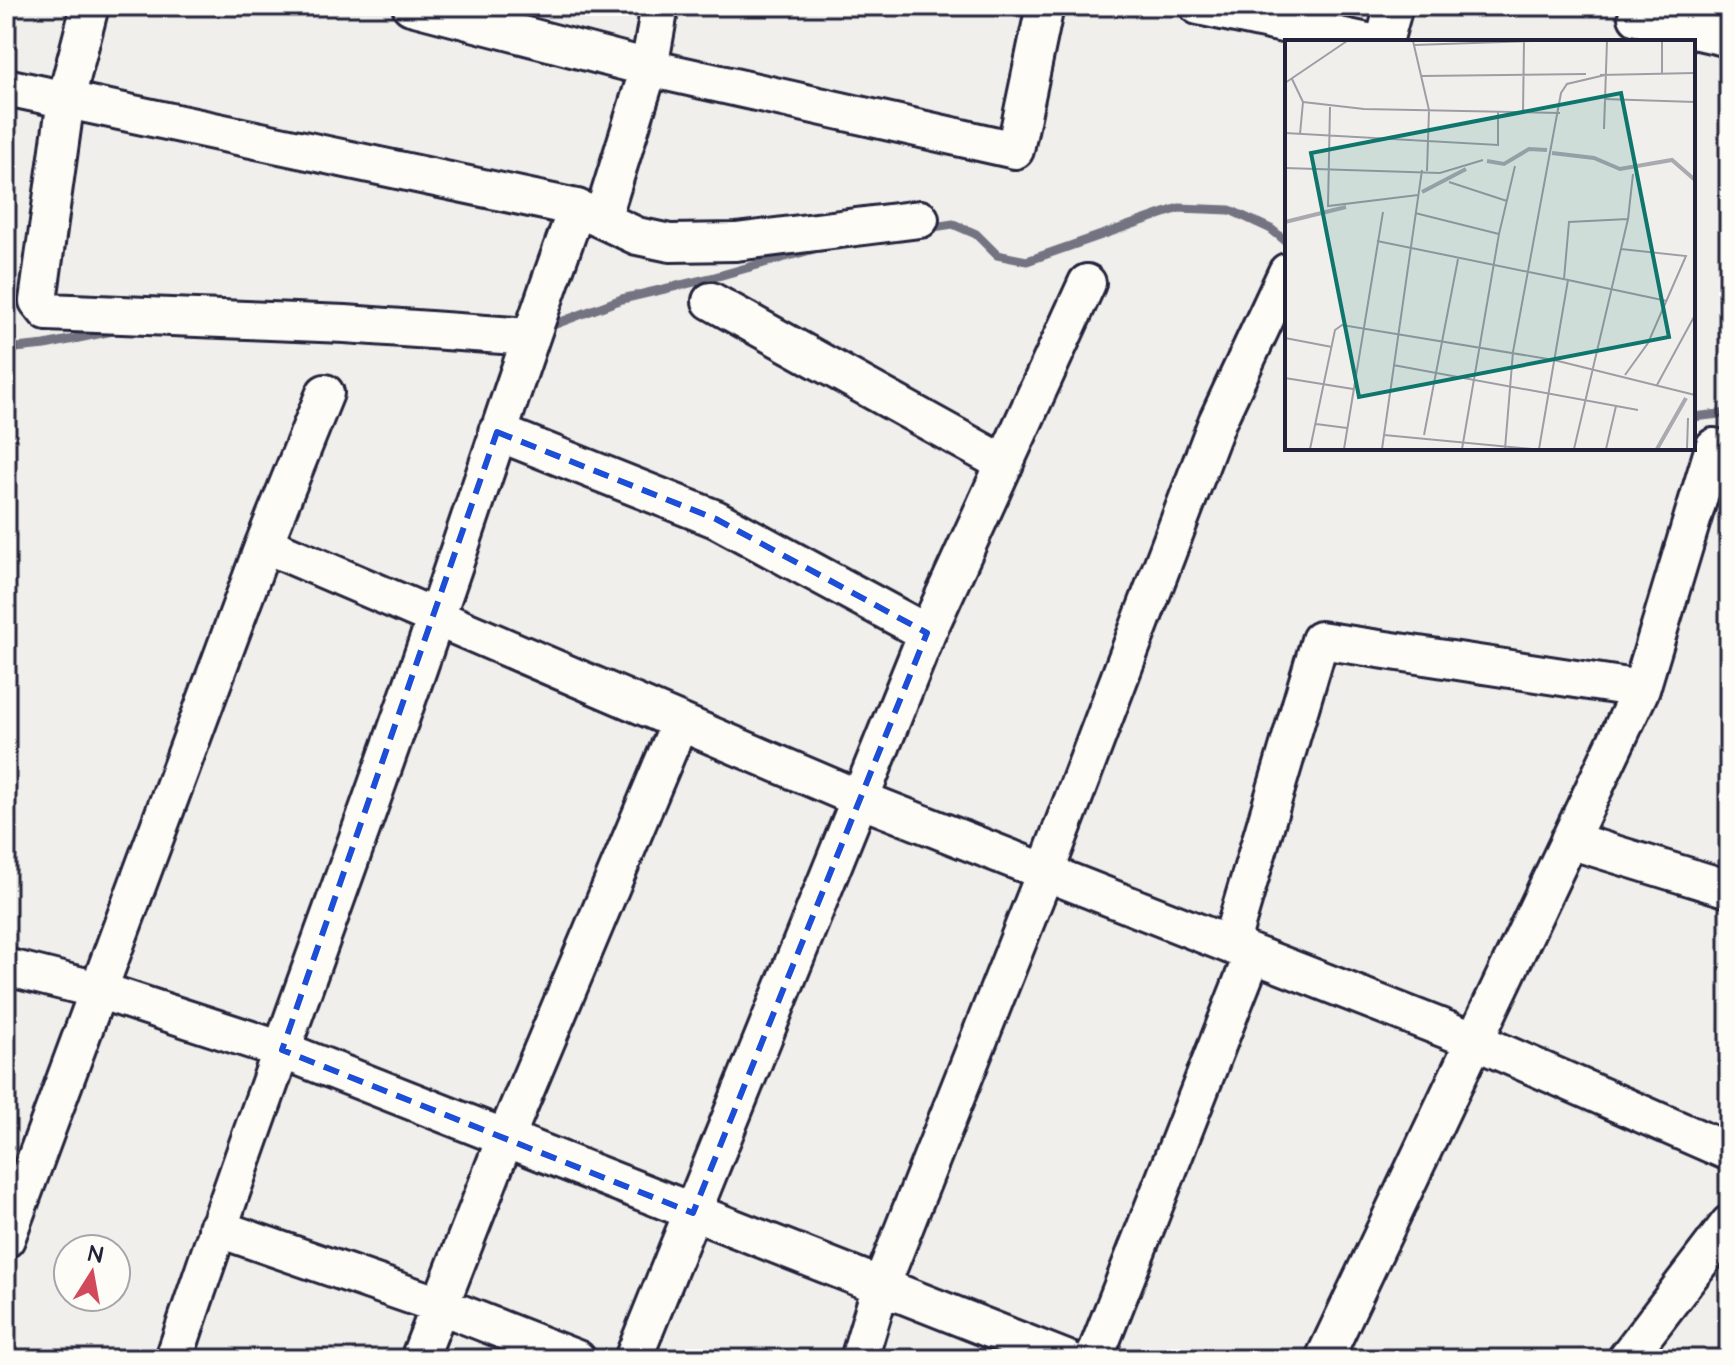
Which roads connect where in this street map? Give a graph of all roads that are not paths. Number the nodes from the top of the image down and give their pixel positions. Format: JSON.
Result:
{"nodes":[{"id":1,"x":90,"y":6,"type":"edge"},
{"id":2,"x":411,"y":6,"type":"edge"},
{"id":3,"x":660,"y":6,"type":"edge"},
{"id":4,"x":1045,"y":6,"type":"edge"},
{"id":5,"x":1198,"y":6,"type":"edge"},
{"id":6,"x":1394,"y":6,"type":"edge"},
{"id":7,"x":1636,"y":22,"type":"edge"},
{"id":8,"x":1729,"y":38,"type":"edge"},
{"id":9,"x":1359,"y":40,"type":"edge"},
{"id":10,"x":1385,"y":40,"type":"edge"},
{"id":11,"x":649,"y":68,"type":"junction"},
{"id":12,"x":6,"y":87,"type":"edge"},
{"id":13,"x":66,"y":99,"type":"junction"},
{"id":14,"x":589,"y":214,"type":"junction"},
{"id":15,"x":920,"y":219,"type":"dead end"},
{"id":16,"x":1285,"y":276,"type":"edge"},
{"id":17,"x":1087,"y":283,"type":"dead end"},
{"id":18,"x":711,"y":301,"type":"dead end"},
{"id":19,"x":529,"y":337,"type":"junction"},
{"id":20,"x":325,"y":393,"type":"dead end"},
{"id":21,"x":497,"y":432,"type":"junction"},
{"id":22,"x":1714,"y":447,"type":"dead end"},
{"id":23,"x":1005,"y":464,"type":"junction"},
{"id":24,"x":264,"y":544,"type":"junction"},
{"id":25,"x":436,"y":618,"type":"junction"},
{"id":26,"x":927,"y":633,"type":"junction"},
{"id":27,"x":1641,"y":689,"type":"junction"},
{"id":28,"x":680,"y":722,"type":"junction"},
{"id":29,"x":860,"y":799,"type":"junction"},
{"id":30,"x":1569,"y":840,"type":"junction"},
{"id":31,"x":1045,"y":873,"type":"junction"},
{"id":32,"x":1729,"y":889,"type":"edge"},
{"id":33,"x":1241,"y":949,"type":"junction"},
{"id":34,"x":6,"y":967,"type":"edge"},
{"id":35,"x":98,"y":990,"type":"junction"},
{"id":36,"x":1473,"y":1040,"type":"junction"},
{"id":37,"x":282,"y":1050,"type":"junction"},
{"id":38,"x":505,"y":1139,"type":"junction"},
{"id":39,"x":1729,"y":1152,"type":"edge"},
{"id":40,"x":693,"y":1213,"type":"junction"},
{"id":41,"x":1729,"y":1224,"type":"edge"},
{"id":42,"x":217,"y":1228,"type":"junction"},
{"id":43,"x":6,"y":1239,"type":"edge"},
{"id":44,"x":881,"y":1286,"type":"junction"},
{"id":45,"x":439,"y":1305,"type":"junction"},
{"id":46,"x":174,"y":1359,"type":"edge"},
{"id":47,"x":419,"y":1359,"type":"edge"},
{"id":48,"x":577,"y":1359,"type":"edge"},
{"id":49,"x":633,"y":1359,"type":"edge"},
{"id":50,"x":859,"y":1359,"type":"edge"},
{"id":51,"x":1066,"y":1359,"type":"edge"},
{"id":52,"x":1094,"y":1359,"type":"edge"},
{"id":53,"x":1324,"y":1359,"type":"edge"},
{"id":54,"x":1626,"y":1359,"type":"edge"}],
"edges":[{"from":1,"to":13,"type":"street"},
{"from":2,"to":11,"type":"street"},
{"from":3,"to":11,"type":"street"},
{"from":4,"to":11,"type":"street"},
{"from":5,"to":9,"type":"street"},
{"from":6,"to":10,"type":"street"},
{"from":7,"to":8,"type":"street"},
{"from":11,"to":14,"type":"street"},
{"from":12,"to":13,"type":"street"},
{"from":13,"to":14,"type":"street"},
{"from":13,"to":19,"type":"street"},
{"from":14,"to":15,"type":"street"},
{"from":14,"to":19,"type":"street"},
{"from":16,"to":31,"type":"street"},
{"from":17,"to":23,"type":"street"},
{"from":18,"to":23,"type":"street"},
{"from":19,"to":21,"type":"street"},
{"from":20,"to":24,"type":"street"},
{"from":21,"to":25,"type":"street"},
{"from":21,"to":26,"type":"street"},
{"from":22,"to":27,"type":"street"},
{"from":23,"to":26,"type":"street"},
{"from":24,"to":25,"type":"street"},
{"from":24,"to":35,"type":"street"},
{"from":25,"to":28,"type":"street"},
{"from":25,"to":37,"type":"street"},
{"from":26,"to":29,"type":"street"},
{"from":27,"to":30,"type":"street"},
{"from":27,"to":33,"type":"street"},
{"from":28,"to":29,"type":"street"},
{"from":28,"to":38,"type":"street"},
{"from":29,"to":31,"type":"street"},
{"from":29,"to":40,"type":"street"},
{"from":30,"to":32,"type":"street"},
{"from":30,"to":36,"type":"street"},
{"from":31,"to":33,"type":"street"},
{"from":31,"to":44,"type":"street"},
{"from":33,"to":36,"type":"street"},
{"from":33,"to":52,"type":"street"},
{"from":34,"to":35,"type":"street"},
{"from":35,"to":37,"type":"street"},
{"from":35,"to":43,"type":"street"},
{"from":36,"to":39,"type":"street"},
{"from":36,"to":53,"type":"street"},
{"from":37,"to":38,"type":"street"},
{"from":37,"to":42,"type":"street"},
{"from":38,"to":40,"type":"street"},
{"from":38,"to":45,"type":"street"},
{"from":40,"to":44,"type":"street"},
{"from":40,"to":49,"type":"street"},
{"from":41,"to":54,"type":"street"},
{"from":42,"to":45,"type":"street"},
{"from":42,"to":46,"type":"street"},
{"from":44,"to":50,"type":"street"},
{"from":44,"to":51,"type":"street"},
{"from":45,"to":47,"type":"street"},
{"from":45,"to":48,"type":"street"}]}
